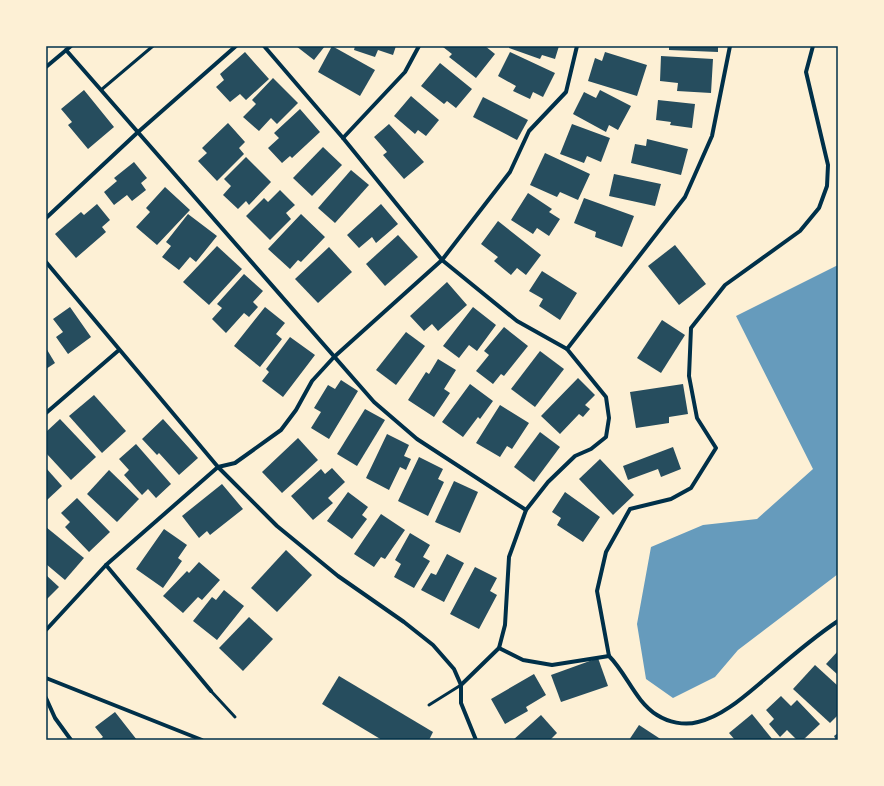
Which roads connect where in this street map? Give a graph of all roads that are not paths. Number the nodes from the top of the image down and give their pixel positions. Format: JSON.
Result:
{"nodes":[{"id":1,"x":71,"y":46,"type":"edge"},
{"id":2,"x":153,"y":46,"type":"edge"},
{"id":3,"x":236,"y":46,"type":"edge"},
{"id":4,"x":264,"y":46,"type":"edge"},
{"id":5,"x":418,"y":46,"type":"edge"},
{"id":6,"x":576,"y":46,"type":"edge"},
{"id":7,"x":730,"y":46,"type":"edge"},
{"id":8,"x":813,"y":46,"type":"edge"},
{"id":9,"x":66,"y":50,"type":"junction"},
{"id":10,"x":46,"y":67,"type":"edge"},
{"id":11,"x":100,"y":90,"type":"junction"},
{"id":12,"x":137,"y":133,"type":"junction"},
{"id":13,"x":343,"y":138,"type":"junction"},
{"id":14,"x":46,"y":218,"type":"edge"},
{"id":15,"x":442,"y":260,"type":"junction"},
{"id":16,"x":46,"y":262,"type":"edge"},
{"id":17,"x":567,"y":349,"type":"junction"},
{"id":18,"x":119,"y":350,"type":"junction"},
{"id":19,"x":334,"y":357,"type":"junction"},
{"id":20,"x":46,"y":413,"type":"edge"},
{"id":21,"x":218,"y":467,"type":"junction"},
{"id":22,"x":526,"y":510,"type":"junction"},
{"id":23,"x":106,"y":565,"type":"junction"},
{"id":24,"x":838,"y":621,"type":"edge"},
{"id":25,"x":46,"y":630,"type":"edge"},
{"id":26,"x":498,"y":648,"type":"junction"},
{"id":27,"x":609,"y":656,"type":"junction"},
{"id":28,"x":46,"y":678,"type":"edge"},
{"id":29,"x":461,"y":685,"type":"junction"},
{"id":30,"x":211,"y":691,"type":"joint"},
{"id":31,"x":46,"y":698,"type":"edge"},
{"id":32,"x":429,"y":705,"type":"dead end"},
{"id":33,"x":236,"y":717,"type":"dead end"},
{"id":34,"x":71,"y":740,"type":"edge"},
{"id":35,"x":202,"y":740,"type":"edge"},
{"id":36,"x":476,"y":740,"type":"edge"}],
"edges":[{"from":1,"to":9,"type":"street"},
{"from":2,"to":11,"type":"lane"},
{"from":3,"to":12,"type":"street"},
{"from":4,"to":13,"type":"street"},
{"from":5,"to":13,"type":"street"},
{"from":6,"to":15,"type":"street"},
{"from":7,"to":17,"type":"street"},
{"from":8,"to":27,"type":"street"},
{"from":9,"to":10,"type":"street"},
{"from":9,"to":11,"type":"street"},
{"from":11,"to":12,"type":"street"},
{"from":12,"to":14,"type":"street"},
{"from":12,"to":19,"type":"street"},
{"from":13,"to":15,"type":"street"},
{"from":15,"to":17,"type":"street"},
{"from":15,"to":19,"type":"street"},
{"from":16,"to":18,"type":"street"},
{"from":17,"to":22,"type":"street"},
{"from":18,"to":20,"type":"street"},
{"from":18,"to":21,"type":"street"},
{"from":19,"to":21,"type":"street"},
{"from":19,"to":22,"type":"street"},
{"from":21,"to":23,"type":"street"},
{"from":21,"to":29,"type":"street"},
{"from":22,"to":26,"type":"street"},
{"from":23,"to":25,"type":"street"},
{"from":23,"to":30,"type":"street"},
{"from":24,"to":27,"type":"street"},
{"from":26,"to":27,"type":"street"},
{"from":26,"to":29,"type":"street"},
{"from":28,"to":35,"type":"street"},
{"from":29,"to":32,"type":"lane"},
{"from":29,"to":36,"type":"street"},
{"from":30,"to":33,"type":"lane"},
{"from":31,"to":34,"type":"street"}]}
